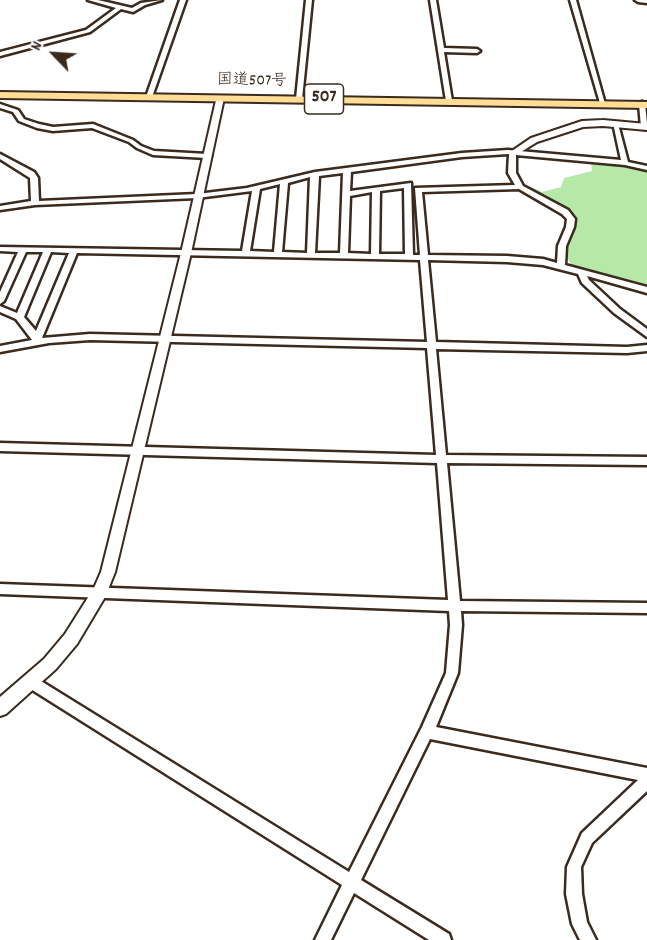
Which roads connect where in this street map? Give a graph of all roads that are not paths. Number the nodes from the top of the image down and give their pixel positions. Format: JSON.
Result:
{"nodes":[{"id":1,"x":91,"y":0,"type":"edge"},
{"id":2,"x":159,"y":0,"type":"edge"},
{"id":3,"x":183,"y":0,"type":"edge"},
{"id":4,"x":309,"y":0,"type":"edge"},
{"id":5,"x":433,"y":0,"type":"edge"},
{"id":6,"x":573,"y":0,"type":"edge"},
{"id":7,"x":638,"y":0,"type":"edge"},
{"id":8,"x":647,"y":1,"type":"edge"},
{"id":9,"x":119,"y":8,"type":"junction"},
{"id":10,"x":441,"y":50,"type":"junction"},
{"id":11,"x":477,"y":51,"type":"dead end"},
{"id":12,"x":0,"y":54,"type":"edge"},
{"id":13,"x":149,"y":97,"type":"junction"},
{"id":14,"x":220,"y":98,"type":"junction"},
{"id":15,"x":1,"y":99,"type":"edge"},
{"id":16,"x":299,"y":99,"type":"junction"},
{"id":17,"x":449,"y":101,"type":"junction"},
{"id":18,"x":603,"y":103,"type":"junction"},
{"id":19,"x":644,"y":105,"type":"edge"},
{"id":20,"x":615,"y":124,"type":"junction"},
{"id":21,"x":645,"y":127,"type":"edge"},
{"id":22,"x":513,"y":153,"type":"junction"},
{"id":23,"x":0,"y":156,"type":"edge"},
{"id":24,"x":207,"y":156,"type":"junction"},
{"id":25,"x":625,"y":163,"type":"junction"},
{"id":26,"x":647,"y":168,"type":"edge"},
{"id":27,"x":346,"y":170,"type":"junction"},
{"id":28,"x":315,"y":174,"type":"junction"},
{"id":29,"x":284,"y":181,"type":"junction"},
{"id":30,"x":520,"y":187,"type":"junction"},
{"id":31,"x":256,"y":188,"type":"junction"},
{"id":32,"x":376,"y":189,"type":"junction"},
{"id":33,"x":346,"y":194,"type":"junction"},
{"id":34,"x":198,"y":196,"type":"junction"},
{"id":35,"x":35,"y":203,"type":"junction"},
{"id":36,"x":0,"y":208,"type":"edge"},
{"id":37,"x":0,"y":249,"type":"edge"},
{"id":38,"x":23,"y":250,"type":"junction"},
{"id":39,"x":48,"y":250,"type":"junction"},
{"id":40,"x":74,"y":251,"type":"junction"},
{"id":41,"x":186,"y":253,"type":"junction"},
{"id":42,"x":246,"y":254,"type":"junction"},
{"id":43,"x":278,"y":255,"type":"junction"},
{"id":44,"x":310,"y":256,"type":"junction"},
{"id":45,"x":344,"y":256,"type":"junction"},
{"id":46,"x":375,"y":257,"type":"junction"},
{"id":47,"x":409,"y":258,"type":"junction"},
{"id":48,"x":424,"y":258,"type":"junction"},
{"id":49,"x":561,"y":265,"type":"junction"},
{"id":50,"x":581,"y":272,"type":"junction"},
{"id":51,"x":647,"y":290,"type":"edge"},
{"id":52,"x":0,"y":301,"type":"edge"},
{"id":53,"x":0,"y":309,"type":"edge"},
{"id":54,"x":19,"y":317,"type":"junction"},
{"id":55,"x":647,"y":334,"type":"edge"},
{"id":56,"x":164,"y":339,"type":"junction"},
{"id":57,"x":36,"y":341,"type":"junction"},
{"id":58,"x":431,"y":345,"type":"junction"},
{"id":59,"x":647,"y":348,"type":"edge"},
{"id":60,"x":0,"y":349,"type":"edge"},
{"id":61,"x":0,"y":447,"type":"edge"},
{"id":62,"x":138,"y":449,"type":"junction"},
{"id":63,"x":441,"y":459,"type":"junction"},
{"id":64,"x":647,"y":461,"type":"edge"},
{"id":65,"x":0,"y":589,"type":"edge"},
{"id":66,"x":100,"y":592,"type":"junction"},
{"id":67,"x":454,"y":606,"type":"junction"},
{"id":68,"x":647,"y":608,"type":"edge"},
{"id":69,"x":31,"y":682,"type":"junction"},
{"id":70,"x":0,"y":708,"type":"edge"},
{"id":71,"x":427,"y":732,"type":"junction"},
{"id":72,"x":647,"y":775,"type":"edge"},
{"id":73,"x":647,"y":781,"type":"edge"},
{"id":74,"x":351,"y":883,"type":"junction"},
{"id":75,"x":323,"y":940,"type":"edge"},
{"id":76,"x":443,"y":940,"type":"edge"},
{"id":77,"x":588,"y":940,"type":"edge"}],
"edges":[{"from":1,"to":9,"type":"street"},
{"from":2,"to":9,"type":"street"},
{"from":3,"to":13,"type":"street"},
{"from":4,"to":16,"type":"street"},
{"from":5,"to":10,"type":"street"},
{"from":6,"to":18,"type":"street"},
{"from":7,"to":8,"type":"street"},
{"from":9,"to":12,"type":"street"},
{"from":10,"to":11,"type":"street"},
{"from":10,"to":17,"type":"street"},
{"from":13,"to":14,"type":"highway","name":"国道507号","number":"507"},
{"from":13,"to":15,"type":"highway","name":"国道507号","number":"507"},
{"from":14,"to":16,"type":"highway","name":"国道507号","number":"507"},
{"from":14,"to":24,"type":"street"},
{"from":15,"to":24,"type":"street"},
{"from":16,"to":17,"type":"highway","name":"国道507号","number":"507"},
{"from":17,"to":18,"type":"highway","name":"国道507号","number":"507"},
{"from":18,"to":19,"type":"highway","name":"国道507号","number":"507"},
{"from":19,"to":21,"type":"street"},
{"from":20,"to":21,"type":"street"},
{"from":20,"to":22,"type":"street"},
{"from":20,"to":25,"type":"street"},
{"from":22,"to":25,"type":"street"},
{"from":22,"to":27,"type":"street"},
{"from":22,"to":30,"type":"street"},
{"from":23,"to":35,"type":"street"},
{"from":24,"to":34,"type":"street"},
{"from":25,"to":26,"type":"street"},
{"from":27,"to":28,"type":"street"},
{"from":27,"to":33,"type":"street"},
{"from":28,"to":29,"type":"street"},
{"from":28,"to":44,"type":"street"},
{"from":29,"to":31,"type":"street"},
{"from":29,"to":43,"type":"street"},
{"from":30,"to":48,"type":"street"},
{"from":30,"to":49,"type":"street"},
{"from":31,"to":34,"type":"street"},
{"from":31,"to":42,"type":"street"},
{"from":32,"to":33,"type":"street"},
{"from":32,"to":46,"type":"street"},
{"from":32,"to":47,"type":"street"},
{"from":33,"to":45,"type":"street"},
{"from":34,"to":35,"type":"street"},
{"from":34,"to":41,"type":"street"},
{"from":35,"to":36,"type":"street"},
{"from":37,"to":38,"type":"street"},
{"from":38,"to":39,"type":"street"},
{"from":38,"to":52,"type":"street"},
{"from":39,"to":40,"type":"street"},
{"from":39,"to":54,"type":"street"},
{"from":40,"to":41,"type":"street"},
{"from":40,"to":57,"type":"street"},
{"from":41,"to":42,"type":"street"},
{"from":41,"to":56,"type":"street"},
{"from":42,"to":43,"type":"street"},
{"from":43,"to":44,"type":"street"},
{"from":44,"to":45,"type":"street"},
{"from":45,"to":46,"type":"street"},
{"from":46,"to":47,"type":"street"},
{"from":47,"to":48,"type":"street"},
{"from":48,"to":49,"type":"street"},
{"from":48,"to":58,"type":"street"},
{"from":49,"to":50,"type":"street"},
{"from":50,"to":51,"type":"street"},
{"from":50,"to":55,"type":"street"},
{"from":53,"to":54,"type":"street"},
{"from":54,"to":57,"type":"street"},
{"from":56,"to":57,"type":"street"},
{"from":56,"to":58,"type":"street"},
{"from":56,"to":62,"type":"street"},
{"from":57,"to":60,"type":"street"},
{"from":58,"to":59,"type":"street"},
{"from":58,"to":63,"type":"street"},
{"from":61,"to":62,"type":"street"},
{"from":62,"to":63,"type":"street"},
{"from":62,"to":66,"type":"street"},
{"from":63,"to":64,"type":"street"},
{"from":63,"to":67,"type":"street"},
{"from":65,"to":66,"type":"street"},
{"from":66,"to":67,"type":"street"},
{"from":66,"to":69,"type":"street"},
{"from":67,"to":68,"type":"street"},
{"from":67,"to":71,"type":"street"},
{"from":69,"to":70,"type":"street"},
{"from":69,"to":74,"type":"street"},
{"from":71,"to":72,"type":"street"},
{"from":71,"to":74,"type":"street"},
{"from":73,"to":77,"type":"street"},
{"from":74,"to":75,"type":"street"},
{"from":74,"to":76,"type":"street"}]}
